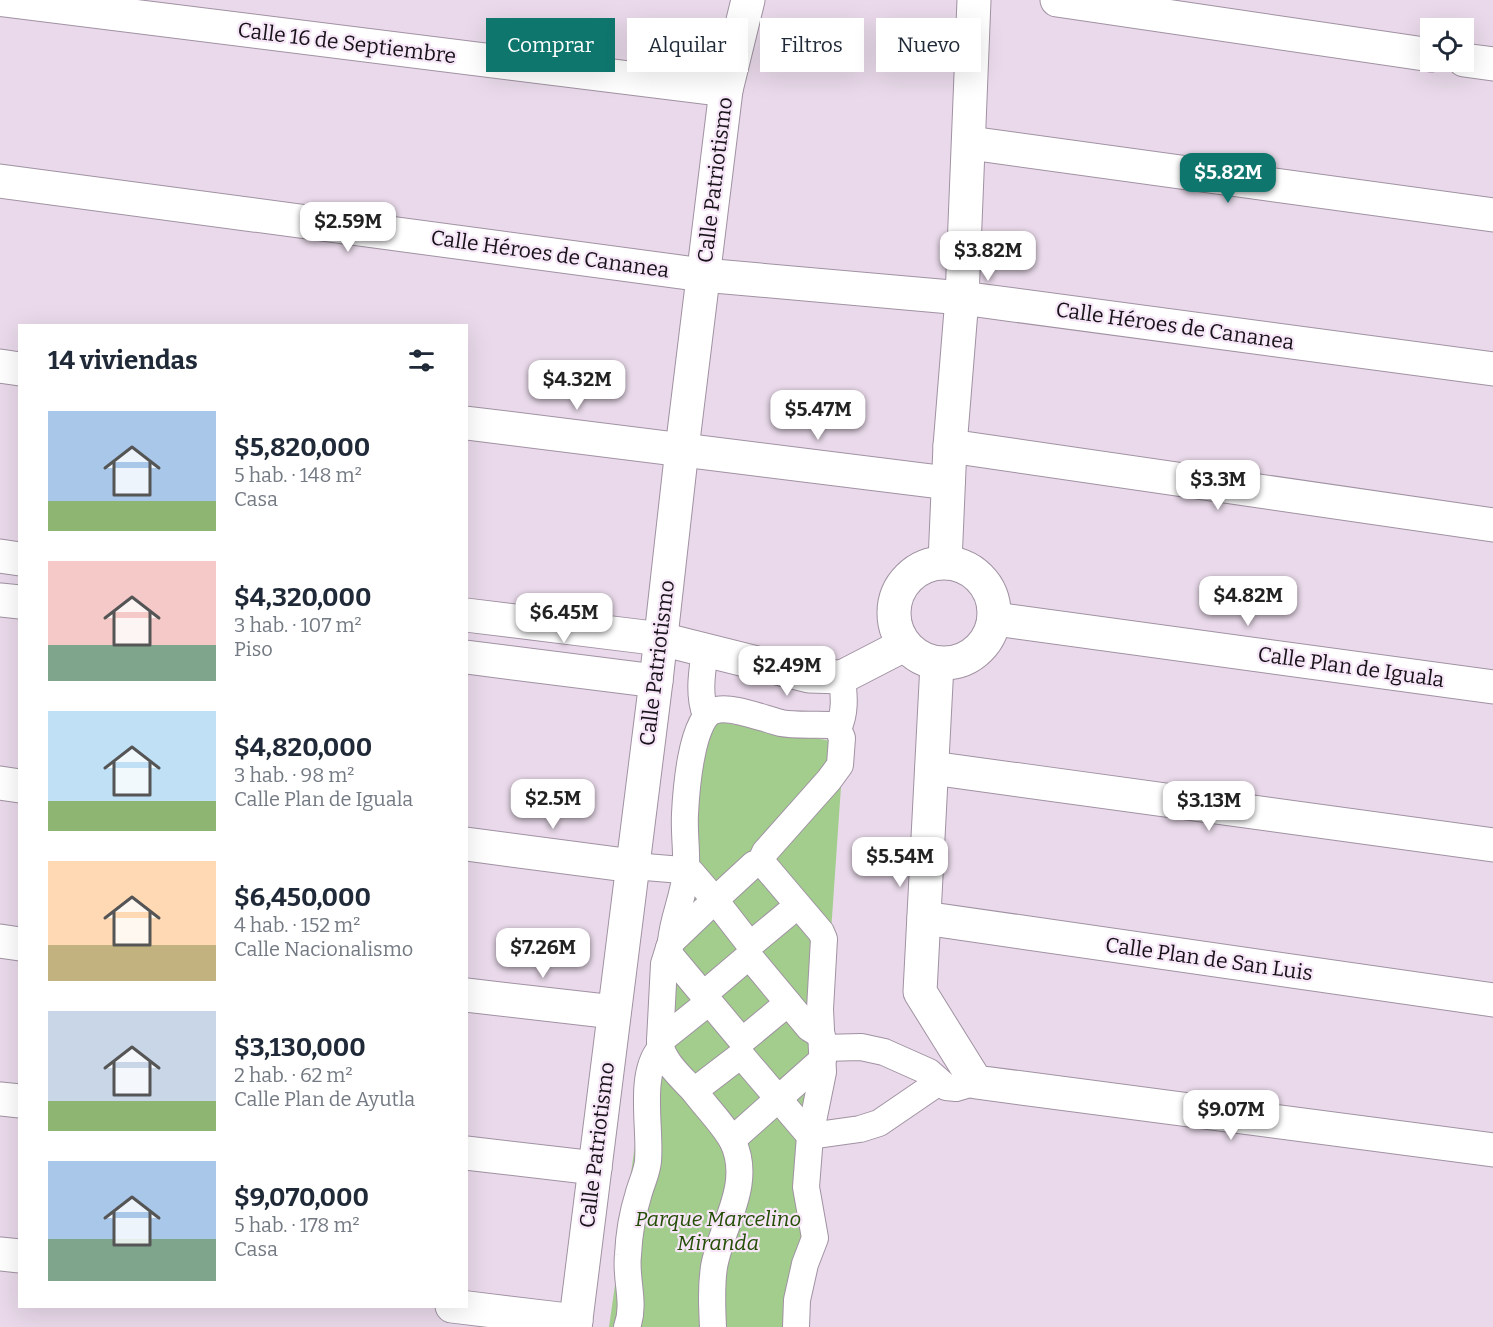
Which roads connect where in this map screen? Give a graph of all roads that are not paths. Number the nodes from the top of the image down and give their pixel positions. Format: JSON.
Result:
{"nodes":[{"id":1,"x":4,"y":0,"type":"edge"},
{"id":2,"x":748,"y":0,"type":"edge"},
{"id":3,"x":974,"y":0,"type":"edge"},
{"id":4,"x":1057,"y":0,"type":"edge"},
{"id":5,"x":1420,"y":53,"type":"edge"},
{"id":6,"x":1474,"y":61,"type":"edge"},
{"id":7,"x":1493,"y":64,"type":"edge"},
{"id":8,"x":726,"y":90,"type":"junction"},
{"id":9,"x":970,"y":143,"type":"junction"},
{"id":10,"x":0,"y":181,"type":"edge"},
{"id":11,"x":1493,"y":215,"type":"edge"},
{"id":12,"x":703,"y":275,"type":"junction"},
{"id":13,"x":962,"y":298,"type":"junction"},
{"id":14,"x":0,"y":366,"type":"edge"},
{"id":15,"x":18,"y":369,"type":"edge"},
{"id":16,"x":1493,"y":369,"type":"edge"},
{"id":17,"x":468,"y":423,"type":"edge"},
{"id":18,"x":950,"y":446,"type":"junction"},
{"id":19,"x":682,"y":449,"type":"junction"},
{"id":20,"x":948,"y":483,"type":"junction"},
{"id":21,"x":1493,"y":525,"type":"edge"},
{"id":22,"x":0,"y":556,"type":"edge"},
{"id":23,"x":18,"y":559,"type":"edge"},
{"id":24,"x":945,"y":562,"type":"junction"},
{"id":25,"x":0,"y":600,"type":"edge"},
{"id":26,"x":18,"y":602,"type":"edge"},
{"id":27,"x":468,"y":615,"type":"edge"},
{"id":28,"x":995,"y":619,"type":"junction"},
{"id":29,"x":661,"y":639,"type":"junction"},
{"id":30,"x":904,"y":645,"type":"junction"},
{"id":31,"x":705,"y":650,"type":"junction"},
{"id":32,"x":468,"y":657,"type":"edge"},
{"id":33,"x":937,"y":664,"type":"junction"},
{"id":34,"x":842,"y":677,"type":"junction"},
{"id":35,"x":656,"y":681,"type":"junction"},
{"id":36,"x":1493,"y":687,"type":"edge"},
{"id":37,"x":706,"y":716,"type":"junction"},
{"id":38,"x":838,"y":729,"type":"junction"},
{"id":39,"x":932,"y":768,"type":"junction"},
{"id":40,"x":0,"y":783,"type":"edge"},
{"id":41,"x":18,"y":786,"type":"edge"},
{"id":42,"x":468,"y":844,"type":"edge"},
{"id":43,"x":1493,"y":845,"type":"edge"},
{"id":44,"x":760,"y":863,"type":"junction"},
{"id":45,"x":633,"y":866,"type":"junction"},
{"id":46,"x":686,"y":871,"type":"junction"},
{"id":47,"x":715,"y":900,"type":"junction"},
{"id":48,"x":797,"y":906,"type":"junction"},
{"id":49,"x":924,"y":918,"type":"junction"},
{"id":50,"x":0,"y":941,"type":"edge"},
{"id":51,"x":18,"y":944,"type":"edge"},
{"id":52,"x":670,"y":945,"type":"junction"},
{"id":53,"x":749,"y":951,"type":"junction"},
{"id":54,"x":468,"y":995,"type":"edge"},
{"id":55,"x":706,"y":998,"type":"junction"},
{"id":56,"x":1493,"y":1000,"type":"edge"},
{"id":57,"x":788,"y":1003,"type":"junction"},
{"id":58,"x":614,"y":1012,"type":"junction"},
{"id":59,"x":660,"y":1045,"type":"junction"},
{"id":60,"x":742,"y":1048,"type":"junction"},
{"id":61,"x":823,"y":1048,"type":"junction"},
{"id":62,"x":939,"y":1082,"type":"junction"},
{"id":63,"x":976,"y":1082,"type":"junction"},
{"id":64,"x":694,"y":1091,"type":"junction"},
{"id":65,"x":0,"y":1099,"type":"edge"},
{"id":66,"x":778,"y":1100,"type":"junction"},
{"id":67,"x":18,"y":1101,"type":"edge"},
{"id":68,"x":810,"y":1136,"type":"junction"},
{"id":69,"x":732,"y":1140,"type":"junction"},
{"id":70,"x":1493,"y":1150,"type":"edge"},
{"id":71,"x":468,"y":1153,"type":"edge"},
{"id":72,"x":595,"y":1168,"type":"junction"},
{"id":73,"x":0,"y":1254,"type":"edge"},
{"id":74,"x":18,"y":1257,"type":"edge"},
{"id":75,"x":466,"y":1308,"type":"edge"},
{"id":76,"x":575,"y":1324,"type":"edge"},
{"id":77,"x":627,"y":1327,"type":"edge"},
{"id":78,"x":713,"y":1327,"type":"edge"},
{"id":79,"x":796,"y":1327,"type":"edge"}],
"edges":[{"from":1,"to":8,"type":"street","name":"Calle 16 de Septiembre"},
{"from":2,"to":8,"type":"street","name":"Calle Patriotismo"},
{"from":3,"to":9,"type":"street"},
{"from":4,"to":5,"type":"street"},
{"from":6,"to":7,"type":"street"},
{"from":8,"to":12,"type":"street","name":"Calle Patriotismo"},
{"from":9,"to":11,"type":"street"},
{"from":9,"to":13,"type":"street"},
{"from":10,"to":12,"type":"street","name":"Calle Héroes de Cananea"},
{"from":12,"to":13,"type":"street","name":"Calle Héroes de Cananea"},
{"from":12,"to":19,"type":"street","name":"Calle Patriotismo"},
{"from":13,"to":16,"type":"street","name":"Calle Héroes de Cananea"},
{"from":13,"to":18,"type":"street"},
{"from":14,"to":15,"type":"street"},
{"from":17,"to":19,"type":"street"},
{"from":18,"to":20,"type":"street"},
{"from":18,"to":21,"type":"street"},
{"from":19,"to":20,"type":"street"},
{"from":19,"to":29,"type":"street","name":"Calle Patriotismo"},
{"from":20,"to":24,"type":"street"},
{"from":22,"to":23,"type":"street"},
{"from":24,"to":28,"type":"street"},
{"from":24,"to":30,"type":"street"},
{"from":25,"to":26,"type":"street"},
{"from":27,"to":29,"type":"street"},
{"from":28,"to":33,"type":"street"},
{"from":28,"to":36,"type":"street","name":"Calle Plan de Iguala"},
{"from":29,"to":31,"type":"street"},
{"from":29,"to":35,"type":"street","name":"Calle Patriotismo"},
{"from":30,"to":33,"type":"street"},
{"from":30,"to":34,"type":"street"},
{"from":31,"to":34,"type":"street"},
{"from":31,"to":37,"type":"street"},
{"from":32,"to":35,"type":"street"},
{"from":33,"to":39,"type":"street"},
{"from":34,"to":38,"type":"street"},
{"from":35,"to":45,"type":"street","name":"Calle Patriotismo"},
{"from":37,"to":38,"type":"street"},
{"from":37,"to":46,"type":"street"},
{"from":38,"to":44,"type":"street"},
{"from":39,"to":43,"type":"street"},
{"from":39,"to":49,"type":"street"},
{"from":40,"to":41,"type":"street"},
{"from":42,"to":45,"type":"street"},
{"from":44,"to":47,"type":"street"},
{"from":44,"to":48,"type":"street"},
{"from":45,"to":46,"type":"street"},
{"from":45,"to":58,"type":"street","name":"Calle Patriotismo"},
{"from":46,"to":47,"type":"street"},
{"from":46,"to":52,"type":"street"},
{"from":47,"to":52,"type":"street"},
{"from":47,"to":53,"type":"street"},
{"from":48,"to":53,"type":"street"},
{"from":48,"to":61,"type":"street"},
{"from":49,"to":56,"type":"street","name":"Calle Plan de San Luis"},
{"from":49,"to":63,"type":"street"},
{"from":50,"to":51,"type":"street"},
{"from":52,"to":55,"type":"street"},
{"from":52,"to":59,"type":"street"},
{"from":53,"to":55,"type":"street"},
{"from":53,"to":57,"type":"street"},
{"from":54,"to":58,"type":"street"},
{"from":55,"to":59,"type":"street"},
{"from":55,"to":60,"type":"street"},
{"from":57,"to":60,"type":"street"},
{"from":57,"to":61,"type":"street"},
{"from":58,"to":72,"type":"street","name":"Calle Patriotismo"},
{"from":59,"to":64,"type":"street"},
{"from":59,"to":77,"type":"street"},
{"from":60,"to":64,"type":"street"},
{"from":60,"to":66,"type":"street"},
{"from":61,"to":62,"type":"street"},
{"from":61,"to":66,"type":"street"},
{"from":61,"to":68,"type":"street"},
{"from":62,"to":63,"type":"street"},
{"from":62,"to":68,"type":"street"},
{"from":63,"to":70,"type":"street"},
{"from":64,"to":69,"type":"street"},
{"from":65,"to":67,"type":"street"},
{"from":66,"to":68,"type":"street"},
{"from":66,"to":69,"type":"street"},
{"from":68,"to":79,"type":"street"},
{"from":69,"to":78,"type":"street"},
{"from":71,"to":72,"type":"street"},
{"from":72,"to":76,"type":"street","name":"Calle Patriotismo"},
{"from":73,"to":74,"type":"street"},
{"from":75,"to":76,"type":"street"}]}
